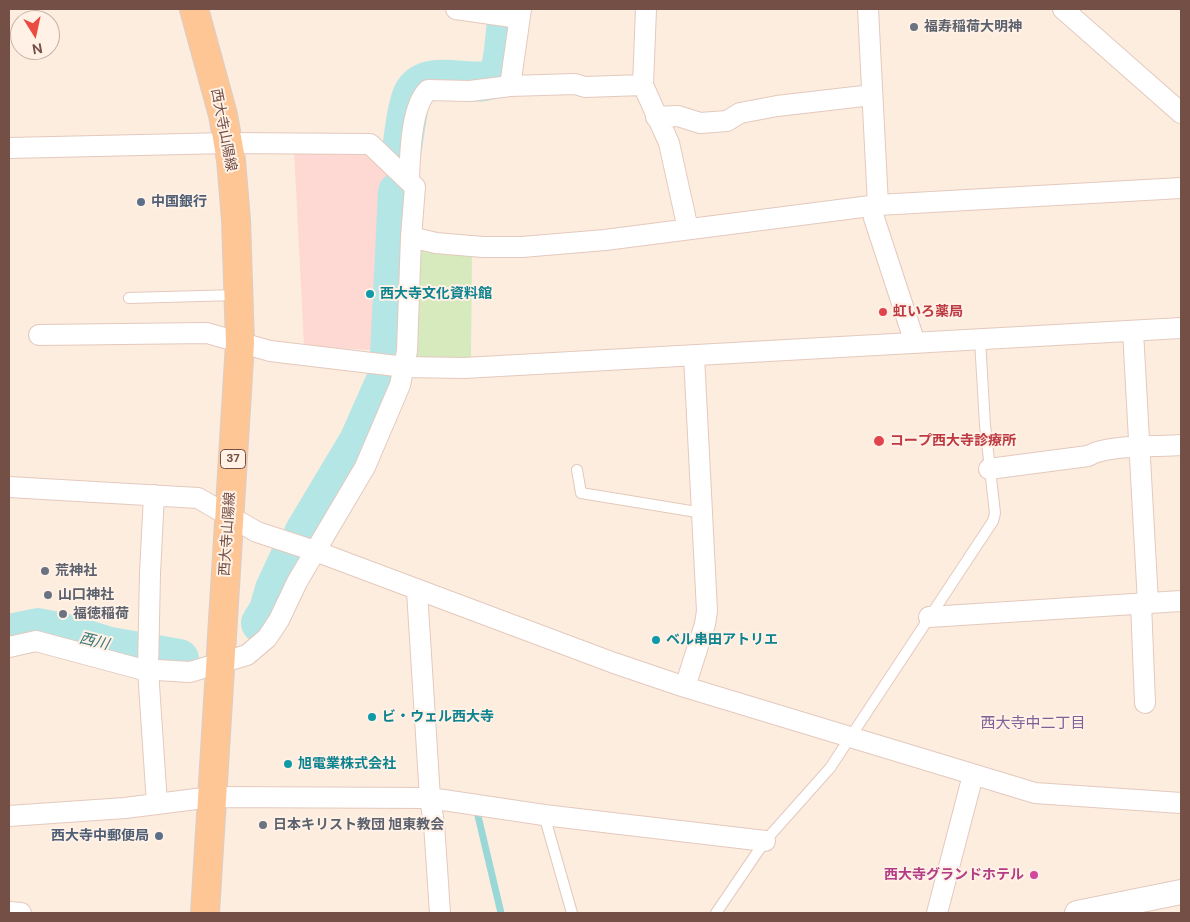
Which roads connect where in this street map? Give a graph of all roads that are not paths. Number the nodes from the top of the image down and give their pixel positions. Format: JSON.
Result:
{"nodes":[{"id":1,"x":194,"y":9,"type":"edge"},
{"id":2,"x":456,"y":9,"type":"edge"},
{"id":3,"x":646,"y":9,"type":"edge"},
{"id":4,"x":868,"y":9,"type":"edge"},
{"id":5,"x":1063,"y":9,"type":"edge"},
{"id":6,"x":520,"y":13,"type":"edge"},
{"id":7,"x":643,"y":85,"type":"junction"},
{"id":8,"x":510,"y":86,"type":"junction"},
{"id":9,"x":872,"y":95,"type":"junction"},
{"id":10,"x":1181,"y":113,"type":"edge"},
{"id":11,"x":656,"y":117,"type":"junction"},
{"id":12,"x":228,"y":143,"type":"junction"},
{"id":13,"x":9,"y":148,"type":"edge"},
{"id":14,"x":408,"y":178,"type":"junction"},
{"id":15,"x":1181,"y":188,"type":"edge"},
{"id":16,"x":878,"y":205,"type":"junction"},
{"id":17,"x":688,"y":229,"type":"junction"},
{"id":18,"x":411,"y":237,"type":"junction"},
{"id":19,"x":238,"y":296,"type":"junction"},
{"id":20,"x":129,"y":298,"type":"dead end"},
{"id":21,"x":1181,"y":328,"type":"edge"},
{"id":22,"x":1133,"y":331,"type":"junction"},
{"id":23,"x":39,"y":335,"type":"dead end"},
{"id":24,"x":980,"y":340,"type":"junction"},
{"id":25,"x":240,"y":343,"type":"junction"},
{"id":26,"x":914,"y":343,"type":"junction"},
{"id":27,"x":694,"y":356,"type":"junction"},
{"id":28,"x":405,"y":367,"type":"junction"},
{"id":29,"x":1181,"y":445,"type":"edge"},
{"id":30,"x":1140,"y":448,"type":"junction"},
{"id":31,"x":989,"y":469,"type":"junction"},
{"id":32,"x":576,"y":470,"type":"dead end"},
{"id":33,"x":9,"y":487,"type":"edge"},
{"id":34,"x":154,"y":495,"type":"junction"},
{"id":35,"x":703,"y":513,"type":"junction"},
{"id":36,"x":230,"y":517,"type":"junction"},
{"id":37,"x":315,"y":551,"type":"junction"},
{"id":38,"x":417,"y":591,"type":"junction"},
{"id":39,"x":1181,"y":601,"type":"edge"},
{"id":40,"x":1145,"y":603,"type":"junction"},
{"id":41,"x":929,"y":617,"type":"junction"},
{"id":42,"x":9,"y":647,"type":"edge"},
{"id":43,"x":149,"y":660,"type":"junction"},
{"id":44,"x":221,"y":665,"type":"junction"},
{"id":45,"x":685,"y":686,"type":"junction"},
{"id":46,"x":1145,"y":703,"type":"dead end"},
{"id":47,"x":849,"y":736,"type":"junction"},
{"id":48,"x":973,"y":775,"type":"junction"},
{"id":49,"x":212,"y":797,"type":"junction"},
{"id":50,"x":430,"y":798,"type":"junction"},
{"id":51,"x":1181,"y":803,"type":"edge"},
{"id":52,"x":157,"y":804,"type":"junction"},
{"id":53,"x":544,"y":815,"type":"junction"},
{"id":54,"x":9,"y":816,"type":"edge"},
{"id":55,"x":765,"y":841,"type":"junction"},
{"id":56,"x":1181,"y":892,"type":"edge"},
{"id":57,"x":9,"y":912,"type":"edge"},
{"id":58,"x":21,"y":913,"type":"edge"},
{"id":59,"x":205,"y":913,"type":"edge"},
{"id":60,"x":440,"y":913,"type":"edge"},
{"id":61,"x":572,"y":913,"type":"edge"},
{"id":62,"x":716,"y":913,"type":"edge"},
{"id":63,"x":937,"y":913,"type":"edge"},
{"id":64,"x":1077,"y":913,"type":"edge"}],
"edges":[{"from":1,"to":12,"type":"main road","name":"西大寺山陽線","number":"37"},
{"from":2,"to":6,"type":"street"},
{"from":3,"to":7,"type":"street"},
{"from":4,"to":9,"type":"street"},
{"from":5,"to":10,"type":"street"},
{"from":6,"to":8,"type":"street"},
{"from":7,"to":8,"type":"street"},
{"from":7,"to":11,"type":"street"},
{"from":8,"to":14,"type":"street"},
{"from":9,"to":11,"type":"street"},
{"from":9,"to":16,"type":"street"},
{"from":11,"to":17,"type":"street"},
{"from":12,"to":13,"type":"street"},
{"from":12,"to":14,"type":"street"},
{"from":12,"to":19,"type":"main road","name":"西大寺山陽線","number":"37"},
{"from":14,"to":18,"type":"street"},
{"from":15,"to":16,"type":"street"},
{"from":16,"to":17,"type":"street"},
{"from":16,"to":26,"type":"street"},
{"from":17,"to":18,"type":"street"},
{"from":18,"to":28,"type":"street"},
{"from":19,"to":20,"type":"lane"},
{"from":19,"to":25,"type":"main road","name":"西大寺山陽線","number":"37"},
{"from":21,"to":22,"type":"street"},
{"from":22,"to":24,"type":"street"},
{"from":22,"to":30,"type":"street"},
{"from":23,"to":25,"type":"street"},
{"from":24,"to":26,"type":"street"},
{"from":24,"to":31,"type":"lane"},
{"from":25,"to":28,"type":"street"},
{"from":25,"to":36,"type":"main road","name":"西大寺山陽線","number":"37"},
{"from":26,"to":27,"type":"street"},
{"from":27,"to":28,"type":"street"},
{"from":27,"to":35,"type":"street"},
{"from":28,"to":37,"type":"street"},
{"from":29,"to":30,"type":"street"},
{"from":30,"to":31,"type":"street"},
{"from":30,"to":40,"type":"street"},
{"from":31,"to":41,"type":"lane"},
{"from":32,"to":35,"type":"lane"},
{"from":33,"to":34,"type":"street"},
{"from":34,"to":36,"type":"street"},
{"from":34,"to":43,"type":"street"},
{"from":35,"to":45,"type":"street"},
{"from":36,"to":37,"type":"street"},
{"from":36,"to":44,"type":"main road","name":"西大寺山陽線","number":"37"},
{"from":37,"to":38,"type":"street"},
{"from":37,"to":44,"type":"street"},
{"from":38,"to":45,"type":"street"},
{"from":38,"to":50,"type":"street"},
{"from":39,"to":40,"type":"street"},
{"from":40,"to":41,"type":"street"},
{"from":40,"to":46,"type":"street"},
{"from":41,"to":47,"type":"lane"},
{"from":42,"to":43,"type":"street"},
{"from":43,"to":44,"type":"street"},
{"from":43,"to":52,"type":"street"},
{"from":44,"to":49,"type":"main road","name":"西大寺山陽線","number":"37"},
{"from":45,"to":47,"type":"street"},
{"from":47,"to":48,"type":"street"},
{"from":47,"to":55,"type":"lane"},
{"from":48,"to":51,"type":"street"},
{"from":48,"to":63,"type":"street"},
{"from":49,"to":50,"type":"street"},
{"from":49,"to":52,"type":"street"},
{"from":49,"to":59,"type":"main road","name":"西大寺山陽線","number":"37"},
{"from":50,"to":53,"type":"street"},
{"from":50,"to":60,"type":"street"},
{"from":52,"to":54,"type":"street"},
{"from":53,"to":55,"type":"street"},
{"from":53,"to":61,"type":"lane"},
{"from":55,"to":62,"type":"lane"},
{"from":56,"to":64,"type":"street"},
{"from":57,"to":58,"type":"street"}]}
